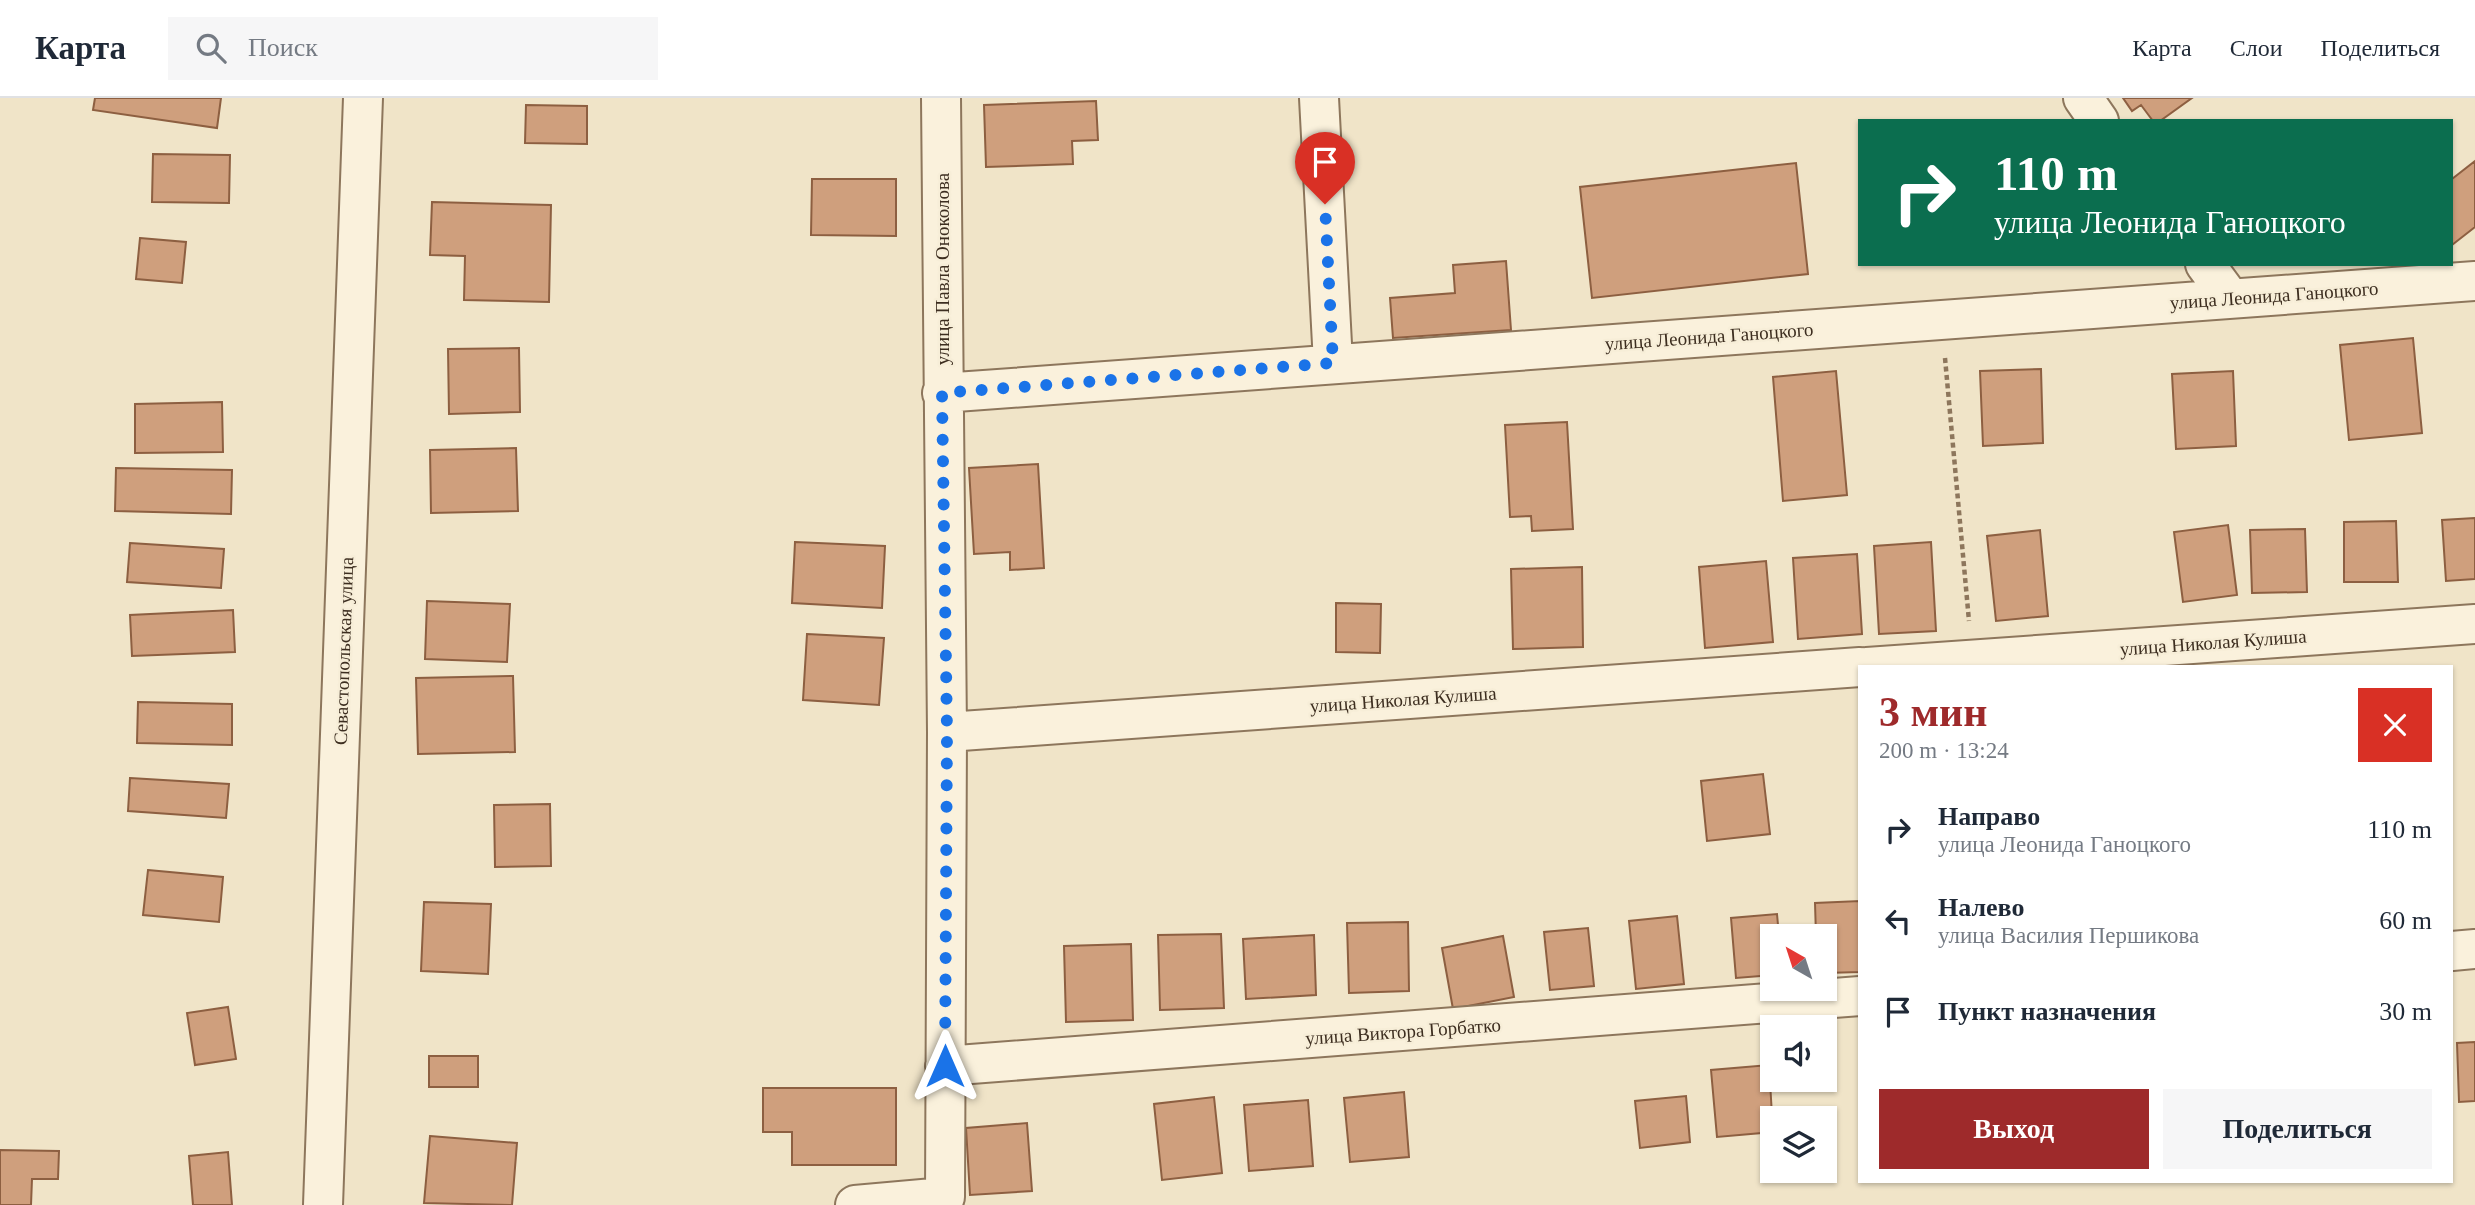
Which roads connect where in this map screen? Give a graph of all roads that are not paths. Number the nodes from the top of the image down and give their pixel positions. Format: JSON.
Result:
{"nodes":[{"id":1,"x":363,"y":98,"type":"edge"},
{"id":2,"x":941,"y":98,"type":"edge"},
{"id":3,"x":1319,"y":98,"type":"edge"},
{"id":4,"x":2083,"y":98,"type":"edge"},
{"id":5,"x":2098,"y":119,"type":"edge"},
{"id":6,"x":2206,"y":266,"type":"edge"},
{"id":7,"x":2475,"y":281,"type":"edge"},
{"id":8,"x":2230,"y":298,"type":"junction"},
{"id":9,"x":1333,"y":363,"type":"junction"},
{"id":10,"x":942,"y":393,"type":"junction"},
{"id":11,"x":2475,"y":624,"type":"edge"},
{"id":12,"x":1894,"y":665,"type":"edge"},
{"id":13,"x":1858,"y":667,"type":"edge"},
{"id":14,"x":947,"y":732,"type":"junction"},
{"id":15,"x":2475,"y":949,"type":"edge"},
{"id":16,"x":2453,"y":951,"type":"edge"},
{"id":17,"x":1858,"y":996,"type":"edge"},
{"id":18,"x":945,"y":1066,"type":"junction"},
{"id":19,"x":323,"y":1205,"type":"edge"},
{"id":20,"x":855,"y":1205,"type":"edge"}],
"edges":[{"from":1,"to":19,"type":"street","name":"Севастопольская улица"},
{"from":2,"to":10,"type":"street","name":"улица Павла Оноколова"},
{"from":3,"to":9,"type":"street"},
{"from":4,"to":5,"type":"street"},
{"from":6,"to":8,"type":"street"},
{"from":7,"to":8,"type":"street","name":"улица Леонида Ганоцкого"},
{"from":8,"to":9,"type":"street","name":"улица Леонида Ганоцкого"},
{"from":9,"to":10,"type":"street","name":"улица Леонида Ганоцкого"},
{"from":10,"to":14,"type":"street","name":"улица Павла Оноколова"},
{"from":11,"to":12,"type":"street","name":"улица Николая Кулиша"},
{"from":13,"to":14,"type":"street","name":"улица Николая Кулиша"},
{"from":14,"to":18,"type":"street","name":"улица Павла Оноколова"},
{"from":15,"to":16,"type":"street"},
{"from":17,"to":18,"type":"street","name":"улица Виктора Горбатко"},
{"from":18,"to":20,"type":"street","name":"улица Павла Оноколова"}]}
